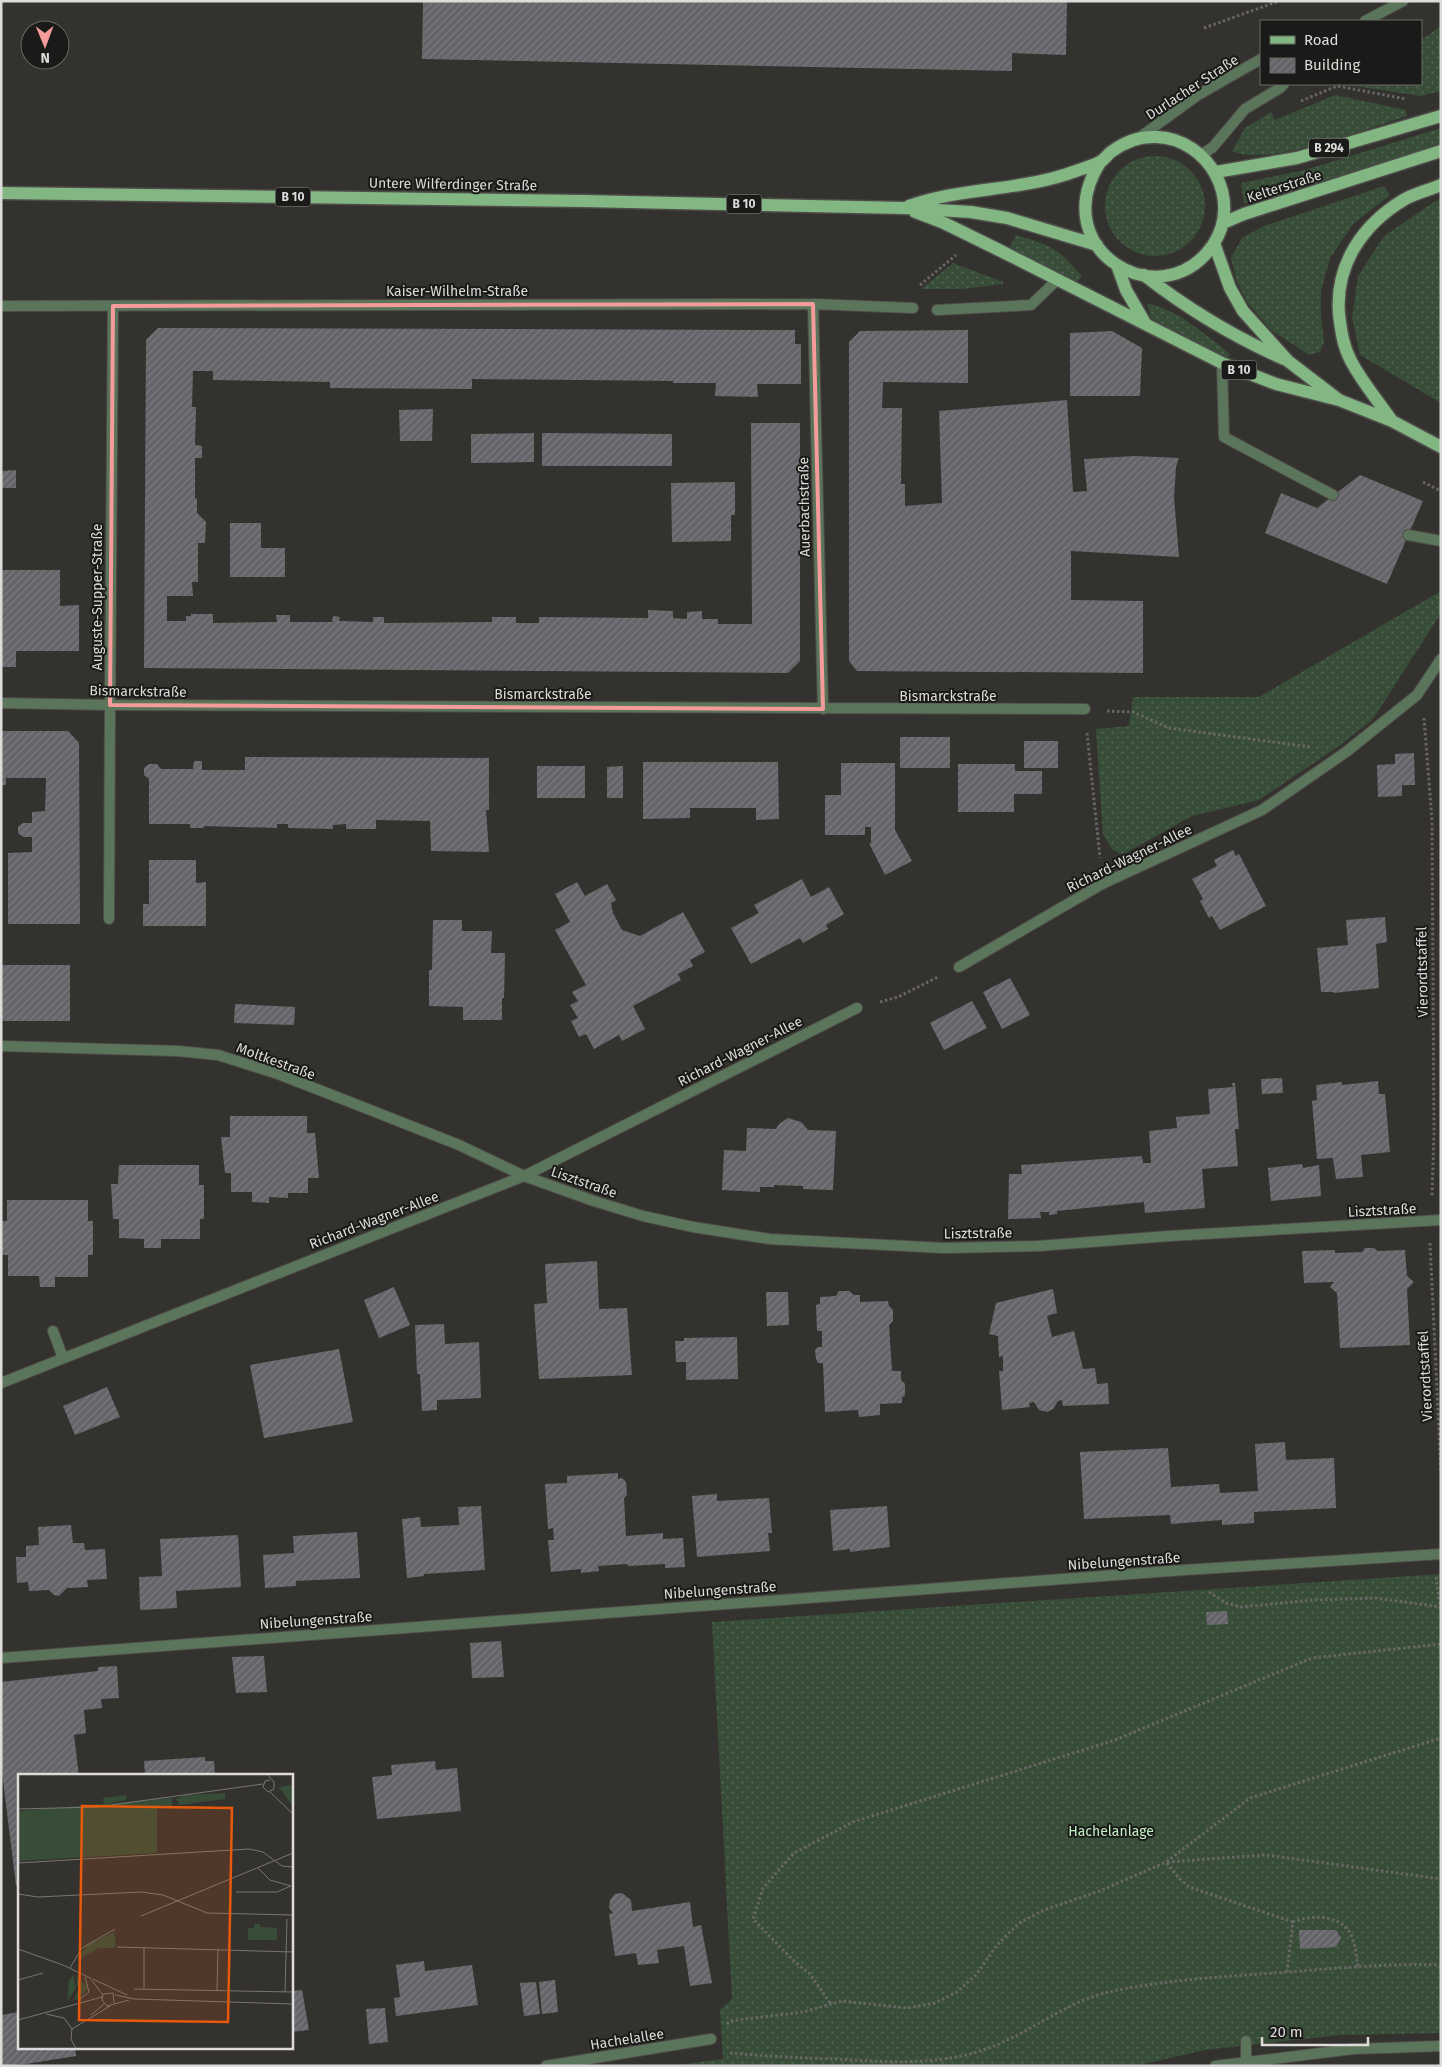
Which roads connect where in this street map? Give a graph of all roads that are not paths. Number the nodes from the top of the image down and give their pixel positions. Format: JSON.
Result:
{"nodes":[{"id":1,"x":1403,"y":1,"type":"edge"},
{"id":2,"x":1368,"y":20,"type":"edge"},
{"id":3,"x":1260,"y":60,"type":"edge"},
{"id":4,"x":1282,"y":86,"type":"edge"},
{"id":5,"x":1441,"y":116,"type":"edge"},
{"id":6,"x":1139,"y":138,"type":"junction"},
{"id":7,"x":1441,"y":151,"type":"edge"},
{"id":8,"x":1201,"y":155,"type":"junction"},
{"id":9,"x":1101,"y":162,"type":"junction"},
{"id":10,"x":1216,"y":172,"type":"junction"},
{"id":11,"x":1441,"y":185,"type":"edge"},
{"id":12,"x":1,"y":193,"type":"edge"},
{"id":13,"x":904,"y":208,"type":"junction"},
{"id":14,"x":1223,"y":223,"type":"junction"},
{"id":15,"x":1214,"y":243,"type":"junction"},
{"id":16,"x":1097,"y":245,"type":"junction"},
{"id":17,"x":1117,"y":265,"type":"junction"},
{"id":18,"x":1144,"y":275,"type":"junction"},
{"id":19,"x":1057,"y":280,"type":"junction"},
{"id":20,"x":813,"y":304,"type":"junction"},
{"id":21,"x":1,"y":306,"type":"edge"},
{"id":22,"x":113,"y":306,"type":"junction"},
{"id":23,"x":913,"y":308,"type":"dead end"},
{"id":24,"x":937,"y":310,"type":"dead end"},
{"id":25,"x":1146,"y":324,"type":"junction"},
{"id":26,"x":1288,"y":361,"type":"junction"},
{"id":27,"x":1222,"y":363,"type":"junction"},
{"id":28,"x":1340,"y":400,"type":"junction"},
{"id":29,"x":1392,"y":421,"type":"junction"},
{"id":30,"x":1441,"y":447,"type":"edge"},
{"id":31,"x":1333,"y":495,"type":"dead end"},
{"id":32,"x":1408,"y":535,"type":"dead end"},
{"id":33,"x":1441,"y":541,"type":"edge"},
{"id":34,"x":1441,"y":659,"type":"edge"},
{"id":35,"x":1,"y":703,"type":"edge"},
{"id":36,"x":110,"y":705,"type":"junction"},
{"id":37,"x":823,"y":709,"type":"junction"},
{"id":38,"x":1085,"y":709,"type":"road end"},
{"id":39,"x":109,"y":919,"type":"dead end"},
{"id":40,"x":959,"y":967,"type":"road end"},
{"id":41,"x":857,"y":1008,"type":"road end"},
{"id":42,"x":1,"y":1046,"type":"edge"},
{"id":43,"x":524,"y":1176,"type":"junction"},
{"id":44,"x":1436,"y":1221,"type":"edge"},
{"id":45,"x":53,"y":1331,"type":"dead end"},
{"id":46,"x":63,"y":1358,"type":"junction"},
{"id":47,"x":1,"y":1383,"type":"edge"},
{"id":48,"x":1441,"y":1554,"type":"edge"},
{"id":49,"x":1,"y":1658,"type":"edge"},
{"id":50,"x":711,"y":2039,"type":"dead end"},
{"id":51,"x":1246,"y":2041,"type":"dead end"},
{"id":52,"x":1441,"y":2046,"type":"edge"},
{"id":53,"x":1246,"y":2063,"type":"edge"},
{"id":54,"x":546,"y":2066,"type":"edge"},
{"id":55,"x":1215,"y":2066,"type":"edge"}],
"edges":[{"from":1,"to":2,"type":"street"},
{"from":3,"to":6,"type":"street","name":"Durlacher Straße"},
{"from":4,"to":8,"type":"street"},
{"from":5,"to":10,"type":"main road","name":"Kelterstraße","number":"B 294"},
{"from":6,"to":8,"type":"main road"},
{"from":6,"to":9,"type":"main road"},
{"from":7,"to":14,"type":"main road","name":"Kelterstraße"},
{"from":8,"to":10,"type":"main road"},
{"from":9,"to":13,"type":"main road","name":"Untere Wilferdinger Straße","number":"B 10"},
{"from":9,"to":16,"type":"main road"},
{"from":10,"to":14,"type":"main road"},
{"from":11,"to":29,"type":"main road"},
{"from":12,"to":13,"type":"main road","name":"Untere Wilferdinger Straße","number":"B 10"},
{"from":13,"to":16,"type":"main road","name":"Untere Wilferdinger Straße","number":"B 10"},
{"from":13,"to":19,"type":"main road","number":"B 10"},
{"from":14,"to":15,"type":"main road"},
{"from":15,"to":18,"type":"main road"},
{"from":15,"to":26,"type":"main road","number":"B 10"},
{"from":16,"to":17,"type":"main road"},
{"from":17,"to":18,"type":"main road"},
{"from":17,"to":25,"type":"main road"},
{"from":18,"to":26,"type":"main road","number":"B 10"},
{"from":19,"to":24,"type":"street"},
{"from":19,"to":25,"type":"main road","number":"B 10"},
{"from":20,"to":22,"type":"street","name":"Kaiser-Wilhelm-Straße"},
{"from":20,"to":23,"type":"street","name":"Kaiser-Wilhelm-Straße"},
{"from":20,"to":37,"type":"street","name":"Auerbachstraße"},
{"from":21,"to":22,"type":"street","name":"Kaiser-Wilhelm-Straße"},
{"from":22,"to":36,"type":"street","name":"Auguste-Supper-Straße"},
{"from":25,"to":27,"type":"main road","number":"B 10"},
{"from":26,"to":28,"type":"main road","number":"B 10"},
{"from":27,"to":28,"type":"main road","number":"B 10"},
{"from":27,"to":31,"type":"street"},
{"from":28,"to":29,"type":"main road","number":"B 10"},
{"from":29,"to":30,"type":"main road","number":"B 10"},
{"from":32,"to":33,"type":"street"},
{"from":34,"to":40,"type":"street","name":"Richard-Wagner-Allee"},
{"from":35,"to":36,"type":"street","name":"Bismarckstraße"},
{"from":36,"to":37,"type":"street","name":"Bismarckstraße"},
{"from":36,"to":39,"type":"street","name":"Auguste-Supper-Straße"},
{"from":37,"to":38,"type":"street","name":"Bismarckstraße"},
{"from":41,"to":43,"type":"street","name":"Richard-Wagner-Allee"},
{"from":42,"to":43,"type":"street","name":"Moltkestraße"},
{"from":43,"to":44,"type":"street","name":"Lisztstraße"},
{"from":43,"to":46,"type":"street","name":"Richard-Wagner-Allee"},
{"from":45,"to":46,"type":"street"},
{"from":46,"to":47,"type":"street","name":"Richard-Wagner-Allee"},
{"from":48,"to":49,"type":"street","name":"Nibelungenstraße"},
{"from":50,"to":54,"type":"street","name":"Hachelallee"},
{"from":51,"to":53,"type":"street"},
{"from":52,"to":53,"type":"street"},
{"from":53,"to":55,"type":"street"}]}
